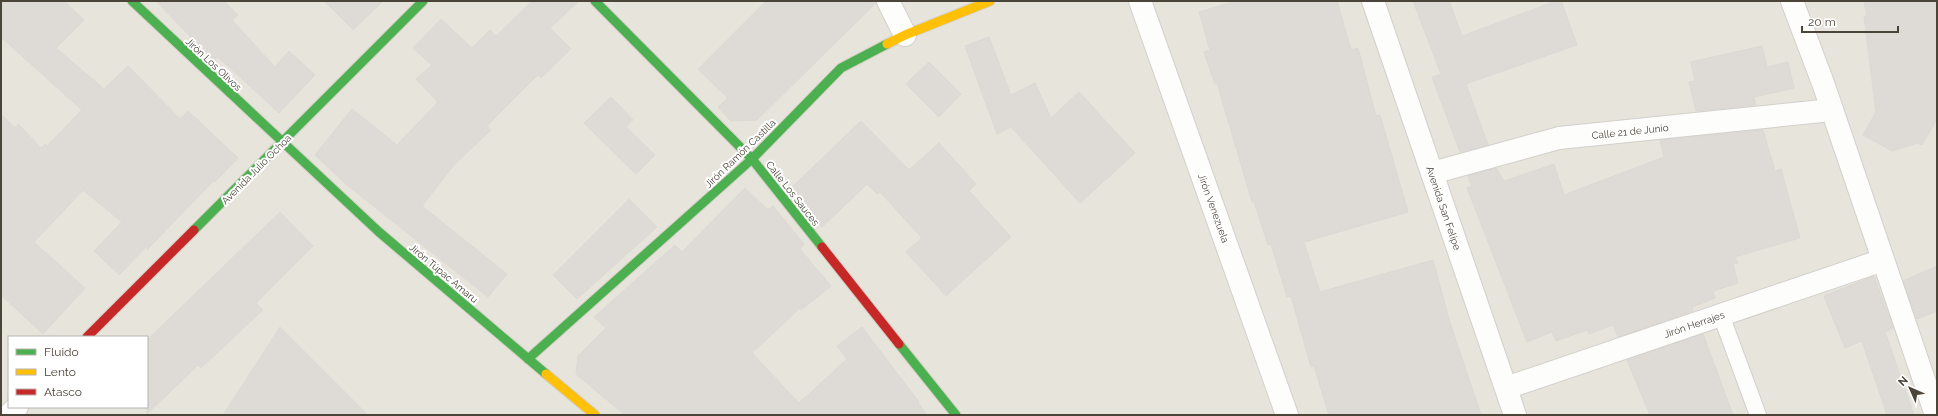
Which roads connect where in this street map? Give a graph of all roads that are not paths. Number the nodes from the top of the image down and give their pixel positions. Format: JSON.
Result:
{"nodes":[{"id":1,"x":132,"y":1,"type":"edge"},
{"id":2,"x":423,"y":1,"type":"edge"},
{"id":3,"x":595,"y":1,"type":"edge"},
{"id":4,"x":888,"y":1,"type":"edge"},
{"id":5,"x":990,"y":1,"type":"edge"},
{"id":6,"x":1140,"y":1,"type":"edge"},
{"id":7,"x":1373,"y":1,"type":"edge"},
{"id":8,"x":1792,"y":1,"type":"edge"},
{"id":9,"x":905,"y":35,"type":"junction"},
{"id":10,"x":1832,"y":110,"type":"junction"},
{"id":11,"x":283,"y":142,"type":"junction"},
{"id":12,"x":752,"y":159,"type":"junction"},
{"id":13,"x":1432,"y":173,"type":"junction"},
{"id":14,"x":1883,"y":260,"type":"junction"},
{"id":15,"x":1721,"y":315,"type":"junction"},
{"id":16,"x":88,"y":336,"type":"edge"},
{"id":17,"x":528,"y":359,"type":"junction"},
{"id":18,"x":1506,"y":388,"type":"junction"},
{"id":19,"x":595,"y":415,"type":"edge"},
{"id":20,"x":956,"y":415,"type":"edge"},
{"id":21,"x":1287,"y":415,"type":"edge"},
{"id":22,"x":1515,"y":415,"type":"edge"},
{"id":23,"x":1758,"y":415,"type":"edge"},
{"id":24,"x":1936,"y":415,"type":"edge"}],
"edges":[{"from":1,"to":11,"type":"street","name":"Jirón Los Olivos"},
{"from":2,"to":11,"type":"street","name":"Avenida Julio Ochoa"},
{"from":3,"to":12,"type":"street","name":"Calle Los Sauces"},
{"from":4,"to":9,"type":"street"},
{"from":5,"to":9,"type":"street","name":"Jirón Ramón Castilla"},
{"from":6,"to":21,"type":"street","name":"Jirón Venezuela"},
{"from":7,"to":13,"type":"street","name":"Avenida San Felipe"},
{"from":8,"to":10,"type":"street"},
{"from":9,"to":12,"type":"street","name":"Jirón Ramón Castilla"},
{"from":10,"to":13,"type":"street","name":"Calle 21 de Junio"},
{"from":10,"to":14,"type":"street"},
{"from":11,"to":16,"type":"street","name":"Avenida Julio Ochoa"},
{"from":11,"to":17,"type":"street","name":"Jirón Túpac Amaru"},
{"from":12,"to":17,"type":"street","name":"Jirón Ramón Castilla"},
{"from":12,"to":20,"type":"street","name":"Calle Los Sauces"},
{"from":13,"to":18,"type":"street","name":"Avenida San Felipe"},
{"from":14,"to":15,"type":"street","name":"Jirón Herrajes"},
{"from":14,"to":24,"type":"street"},
{"from":15,"to":18,"type":"street","name":"Jirón Herrajes"},
{"from":15,"to":23,"type":"lane"},
{"from":17,"to":19,"type":"street","name":"Jirón Túpac Amaru"},
{"from":18,"to":22,"type":"street","name":"Avenida San Felipe"}]}
